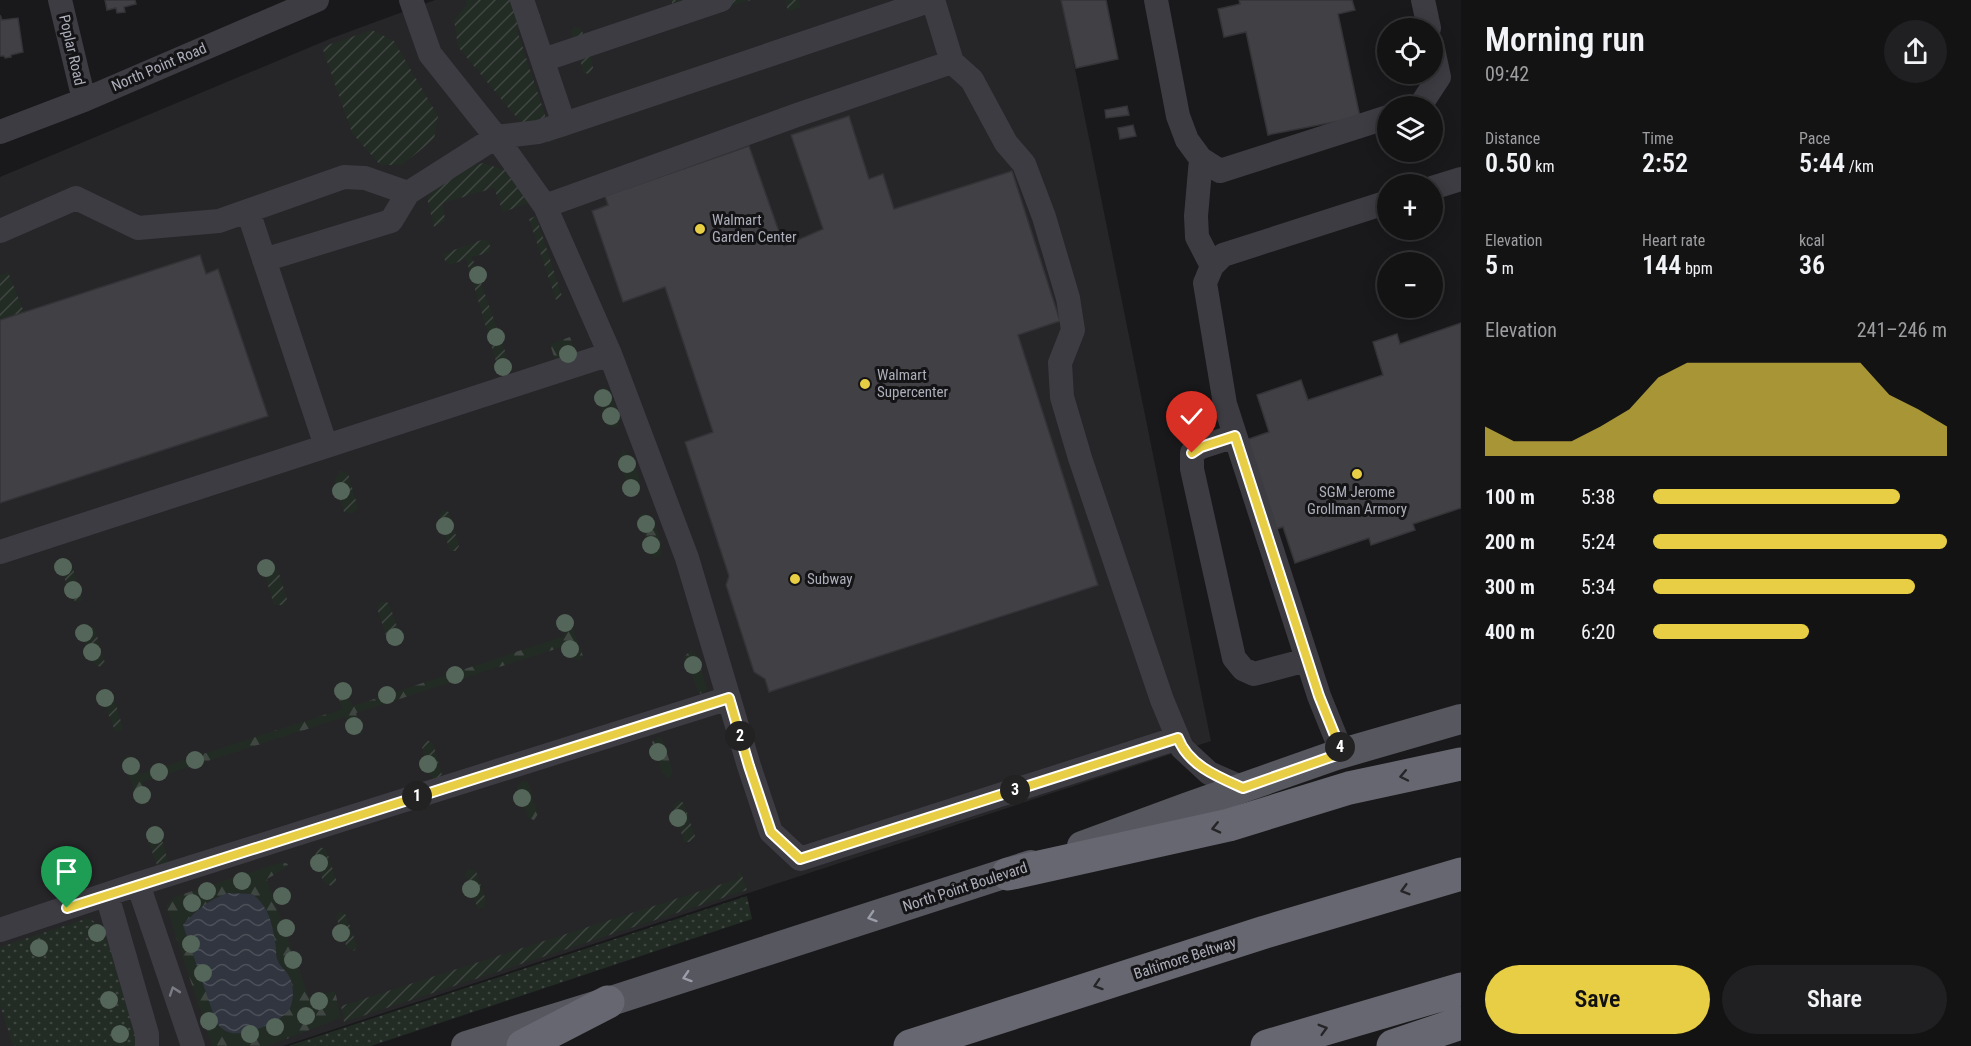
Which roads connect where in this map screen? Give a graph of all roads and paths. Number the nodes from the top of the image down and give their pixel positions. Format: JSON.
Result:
{"nodes":[{"id":1,"x":60,"y":0,"type":"edge"},
{"id":2,"x":317,"y":0,"type":"edge"},
{"id":3,"x":411,"y":0,"type":"edge"},
{"id":4,"x":522,"y":0,"type":"edge"},
{"id":5,"x":721,"y":0,"type":"edge"},
{"id":6,"x":932,"y":0,"type":"edge"},
{"id":7,"x":1156,"y":0,"type":"edge"},
{"id":8,"x":1423,"y":0,"type":"edge"},
{"id":9,"x":1427,"y":18,"type":"edge"},
{"id":10,"x":543,"y":60,"type":"junction"},
{"id":11,"x":952,"y":62,"type":"junction"},
{"id":12,"x":84,"y":100,"type":"junction"},
{"id":13,"x":1377,"y":121,"type":"edge"},
{"id":14,"x":564,"y":124,"type":"junction"},
{"id":15,"x":0,"y":132,"type":"edge"},
{"id":16,"x":496,"y":137,"type":"junction"},
{"id":17,"x":1201,"y":159,"type":"junction"},
{"id":18,"x":1461,"y":179,"type":"edge"},
{"id":19,"x":1443,"y":185,"type":"edge"},
{"id":20,"x":408,"y":193,"type":"junction"},
{"id":21,"x":545,"y":206,"type":"junction"},
{"id":22,"x":1377,"y":206,"type":"edge"},
{"id":23,"x":248,"y":211,"type":"junction"},
{"id":24,"x":0,"y":231,"type":"edge"},
{"id":25,"x":264,"y":260,"type":"junction"},
{"id":26,"x":1212,"y":266,"type":"junction"},
{"id":27,"x":610,"y":354,"type":"junction"},
{"id":28,"x":1235,"y":436,"type":"junction"},
{"id":29,"x":326,"y":446,"type":"junction"},
{"id":30,"x":0,"y":552,"type":"edge"},
{"id":31,"x":1307,"y":660,"type":"junction"},
{"id":32,"x":729,"y":698,"type":"junction"},
{"id":33,"x":1461,"y":719,"type":"edge"},
{"id":34,"x":1178,"y":738,"type":"junction"},
{"id":35,"x":1342,"y":753,"type":"junction"},
{"id":36,"x":1461,"y":764,"type":"edge"},
{"id":37,"x":1243,"y":788,"type":"junction"},
{"id":38,"x":1008,"y":874,"type":"junction"},
{"id":39,"x":1461,"y":874,"type":"edge"},
{"id":40,"x":138,"y":884,"type":"junction"},
{"id":41,"x":107,"y":895,"type":"junction"},
{"id":42,"x":0,"y":930,"type":"edge"},
{"id":43,"x":1461,"y":989,"type":"edge"},
{"id":44,"x":608,"y":1002,"type":"junction"},
{"id":45,"x":1461,"y":1023,"type":"edge"},
{"id":46,"x":147,"y":1046,"type":"edge"},
{"id":47,"x":193,"y":1046,"type":"edge"},
{"id":48,"x":466,"y":1046,"type":"edge"},
{"id":49,"x":523,"y":1046,"type":"edge"},
{"id":50,"x":910,"y":1046,"type":"edge"},
{"id":51,"x":1268,"y":1046,"type":"edge"},
{"id":52,"x":1393,"y":1046,"type":"edge"}],
"edges":[{"from":1,"to":12,"type":"street","name":"Poplar Road"},
{"from":2,"to":12,"type":"street","name":"North Point Road"},
{"from":3,"to":16,"type":"street"},
{"from":4,"to":10,"type":"street"},
{"from":5,"to":10,"type":"street"},
{"from":6,"to":11,"type":"street"},
{"from":6,"to":14,"type":"street"},
{"from":7,"to":17,"type":"street"},
{"from":8,"to":9,"type":"street"},
{"from":10,"to":14,"type":"street"},
{"from":11,"to":21,"type":"street"},
{"from":11,"to":34,"type":"street"},
{"from":12,"to":15,"type":"street","name":"North Point Road"},
{"from":13,"to":17,"type":"street"},
{"from":14,"to":16,"type":"street"},
{"from":16,"to":20,"type":"street"},
{"from":16,"to":21,"type":"street"},
{"from":17,"to":26,"type":"street"},
{"from":18,"to":19,"type":"street"},
{"from":20,"to":23,"type":"street"},
{"from":20,"to":25,"type":"street"},
{"from":21,"to":27,"type":"street"},
{"from":22,"to":26,"type":"street"},
{"from":23,"to":24,"type":"street"},
{"from":23,"to":25,"type":"street"},
{"from":25,"to":29,"type":"street"},
{"from":26,"to":28,"type":"street"},
{"from":27,"to":29,"type":"street"},
{"from":27,"to":32,"type":"street"},
{"from":28,"to":31,"type":"street"},
{"from":28,"to":31,"type":"street"},
{"from":29,"to":30,"type":"street"},
{"from":31,"to":35,"type":"street"},
{"from":32,"to":34,"type":"street"},
{"from":32,"to":40,"type":"street"},
{"from":33,"to":35,"type":"main road","name":"North Point Boulevard"},
{"from":34,"to":37,"type":"street"},
{"from":35,"to":37,"type":"main road","name":"North Point Boulevard"},
{"from":36,"to":38,"type":"highway","one_way":true},
{"from":37,"to":38,"type":"main road","name":"North Point Boulevard"},
{"from":38,"to":44,"type":"main road","name":"North Point Boulevard","one_way":true},
{"from":39,"to":50,"type":"highway","name":"Baltimore Beltway","one_way":true},
{"from":40,"to":41,"type":"street"},
{"from":47,"to":40,"type":"street","one_way":true},
{"from":41,"to":42,"type":"street"},
{"from":41,"to":46,"type":"street"},
{"from":51,"to":43,"type":"highway","one_way":true},
{"from":44,"to":48,"type":"main road","name":"North Point Boulevard"},
{"from":44,"to":49,"type":"highway"},
{"from":45,"to":52,"type":"highway"}]}
